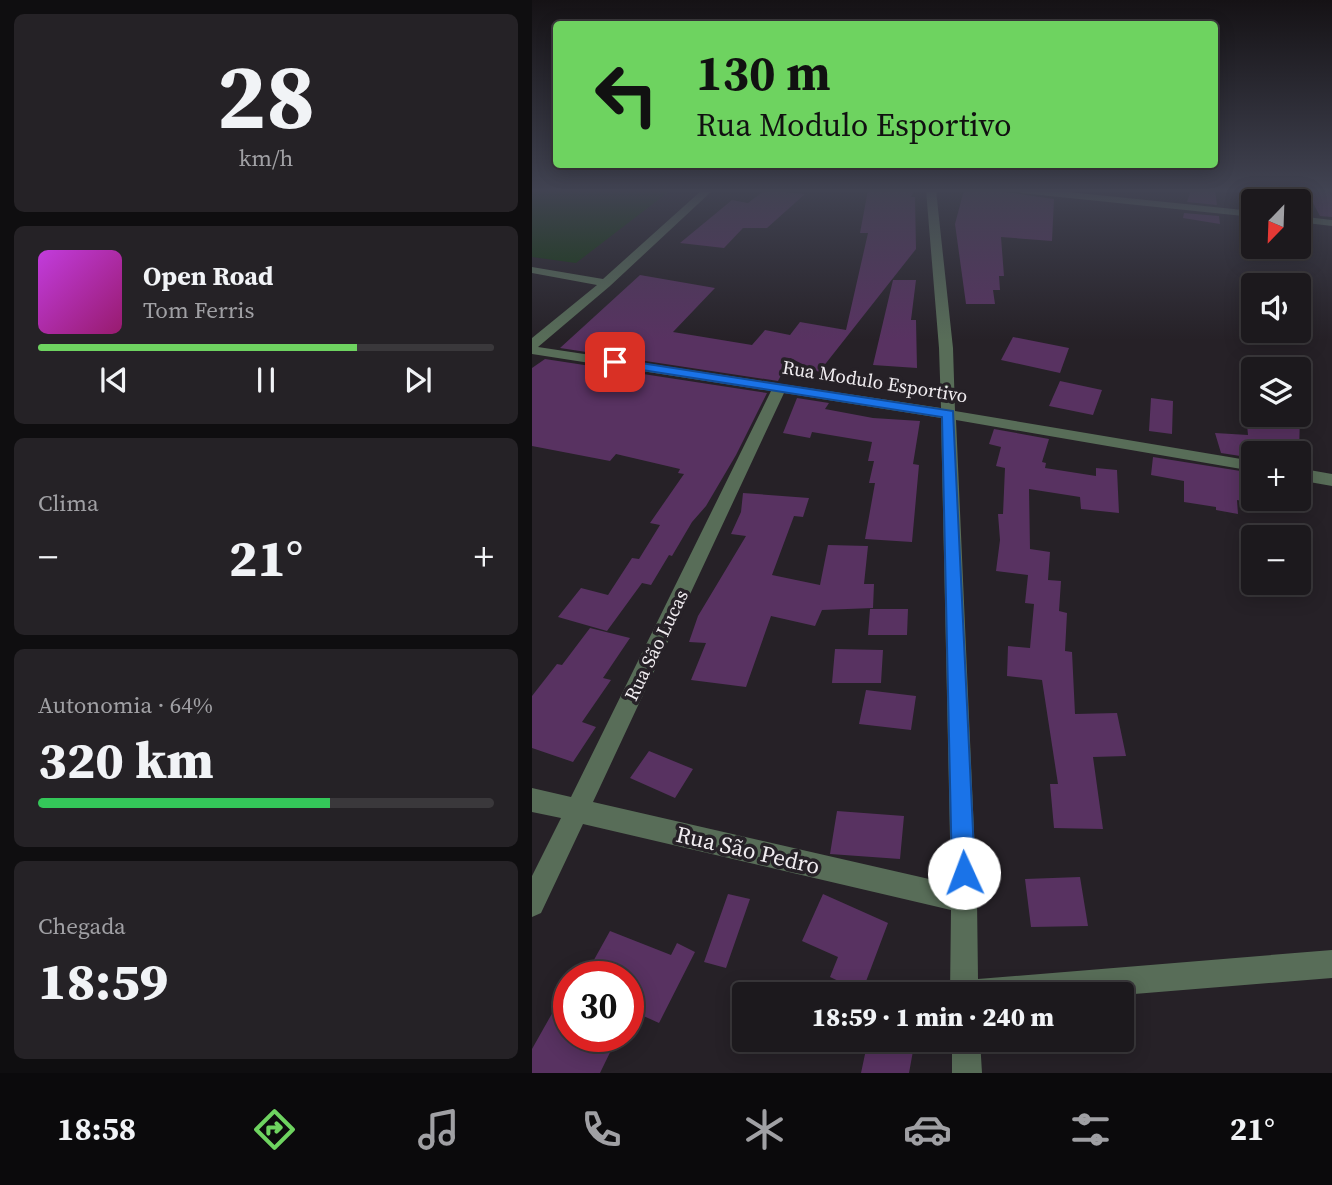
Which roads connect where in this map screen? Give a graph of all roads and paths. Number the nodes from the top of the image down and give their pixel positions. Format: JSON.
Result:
{"nodes":[{"id":1,"x":653,"y":240,"type":"edge"},
{"id":2,"x":936,"y":240,"type":"edge"},
{"id":3,"x":532,"y":270,"type":"edge"},
{"id":4,"x":606,"y":283,"type":"junction"},
{"id":5,"x":532,"y":347,"type":"edge"},
{"id":6,"x":780,"y":387,"type":"junction"},
{"id":7,"x":948,"y":414,"type":"junction"},
{"id":8,"x":1241,"y":465,"type":"edge"},
{"id":9,"x":1311,"y":476,"type":"edge"},
{"id":10,"x":1332,"y":480,"type":"edge"},
{"id":11,"x":532,"y":800,"type":"edge"},
{"id":12,"x":577,"y":810,"type":"junction"},
{"id":13,"x":964,"y":900,"type":"junction"},
{"id":14,"x":532,"y":904,"type":"edge"},
{"id":15,"x":1332,"y":964,"type":"edge"},
{"id":16,"x":967,"y":982,"type":"edge"},
{"id":17,"x":1113,"y":982,"type":"edge"},
{"id":18,"x":966,"y":1052,"type":"edge"},
{"id":19,"x":967,"y":1073,"type":"edge"}],
"edges":[{"from":1,"to":4,"type":"street"},
{"from":2,"to":7,"type":"street"},
{"from":3,"to":4,"type":"street"},
{"from":4,"to":5,"type":"street"},
{"from":5,"to":6,"type":"street","name":"Rua Modulo Esportivo"},
{"from":6,"to":7,"type":"street","name":"Rua Modulo Esportivo"},
{"from":6,"to":12,"type":"street","name":"Rua São Lucas"},
{"from":7,"to":8,"type":"street","name":"Rua Modulo Esportivo"},
{"from":7,"to":13,"type":"street"},
{"from":9,"to":10,"type":"street"},
{"from":11,"to":12,"type":"street","name":"Rua São Pedro"},
{"from":12,"to":13,"type":"street","name":"Rua São Pedro"},
{"from":12,"to":14,"type":"street","name":"Rua São Lucas"},
{"from":13,"to":16,"type":"street"},
{"from":15,"to":17,"type":"street"},
{"from":18,"to":19,"type":"street"}]}
